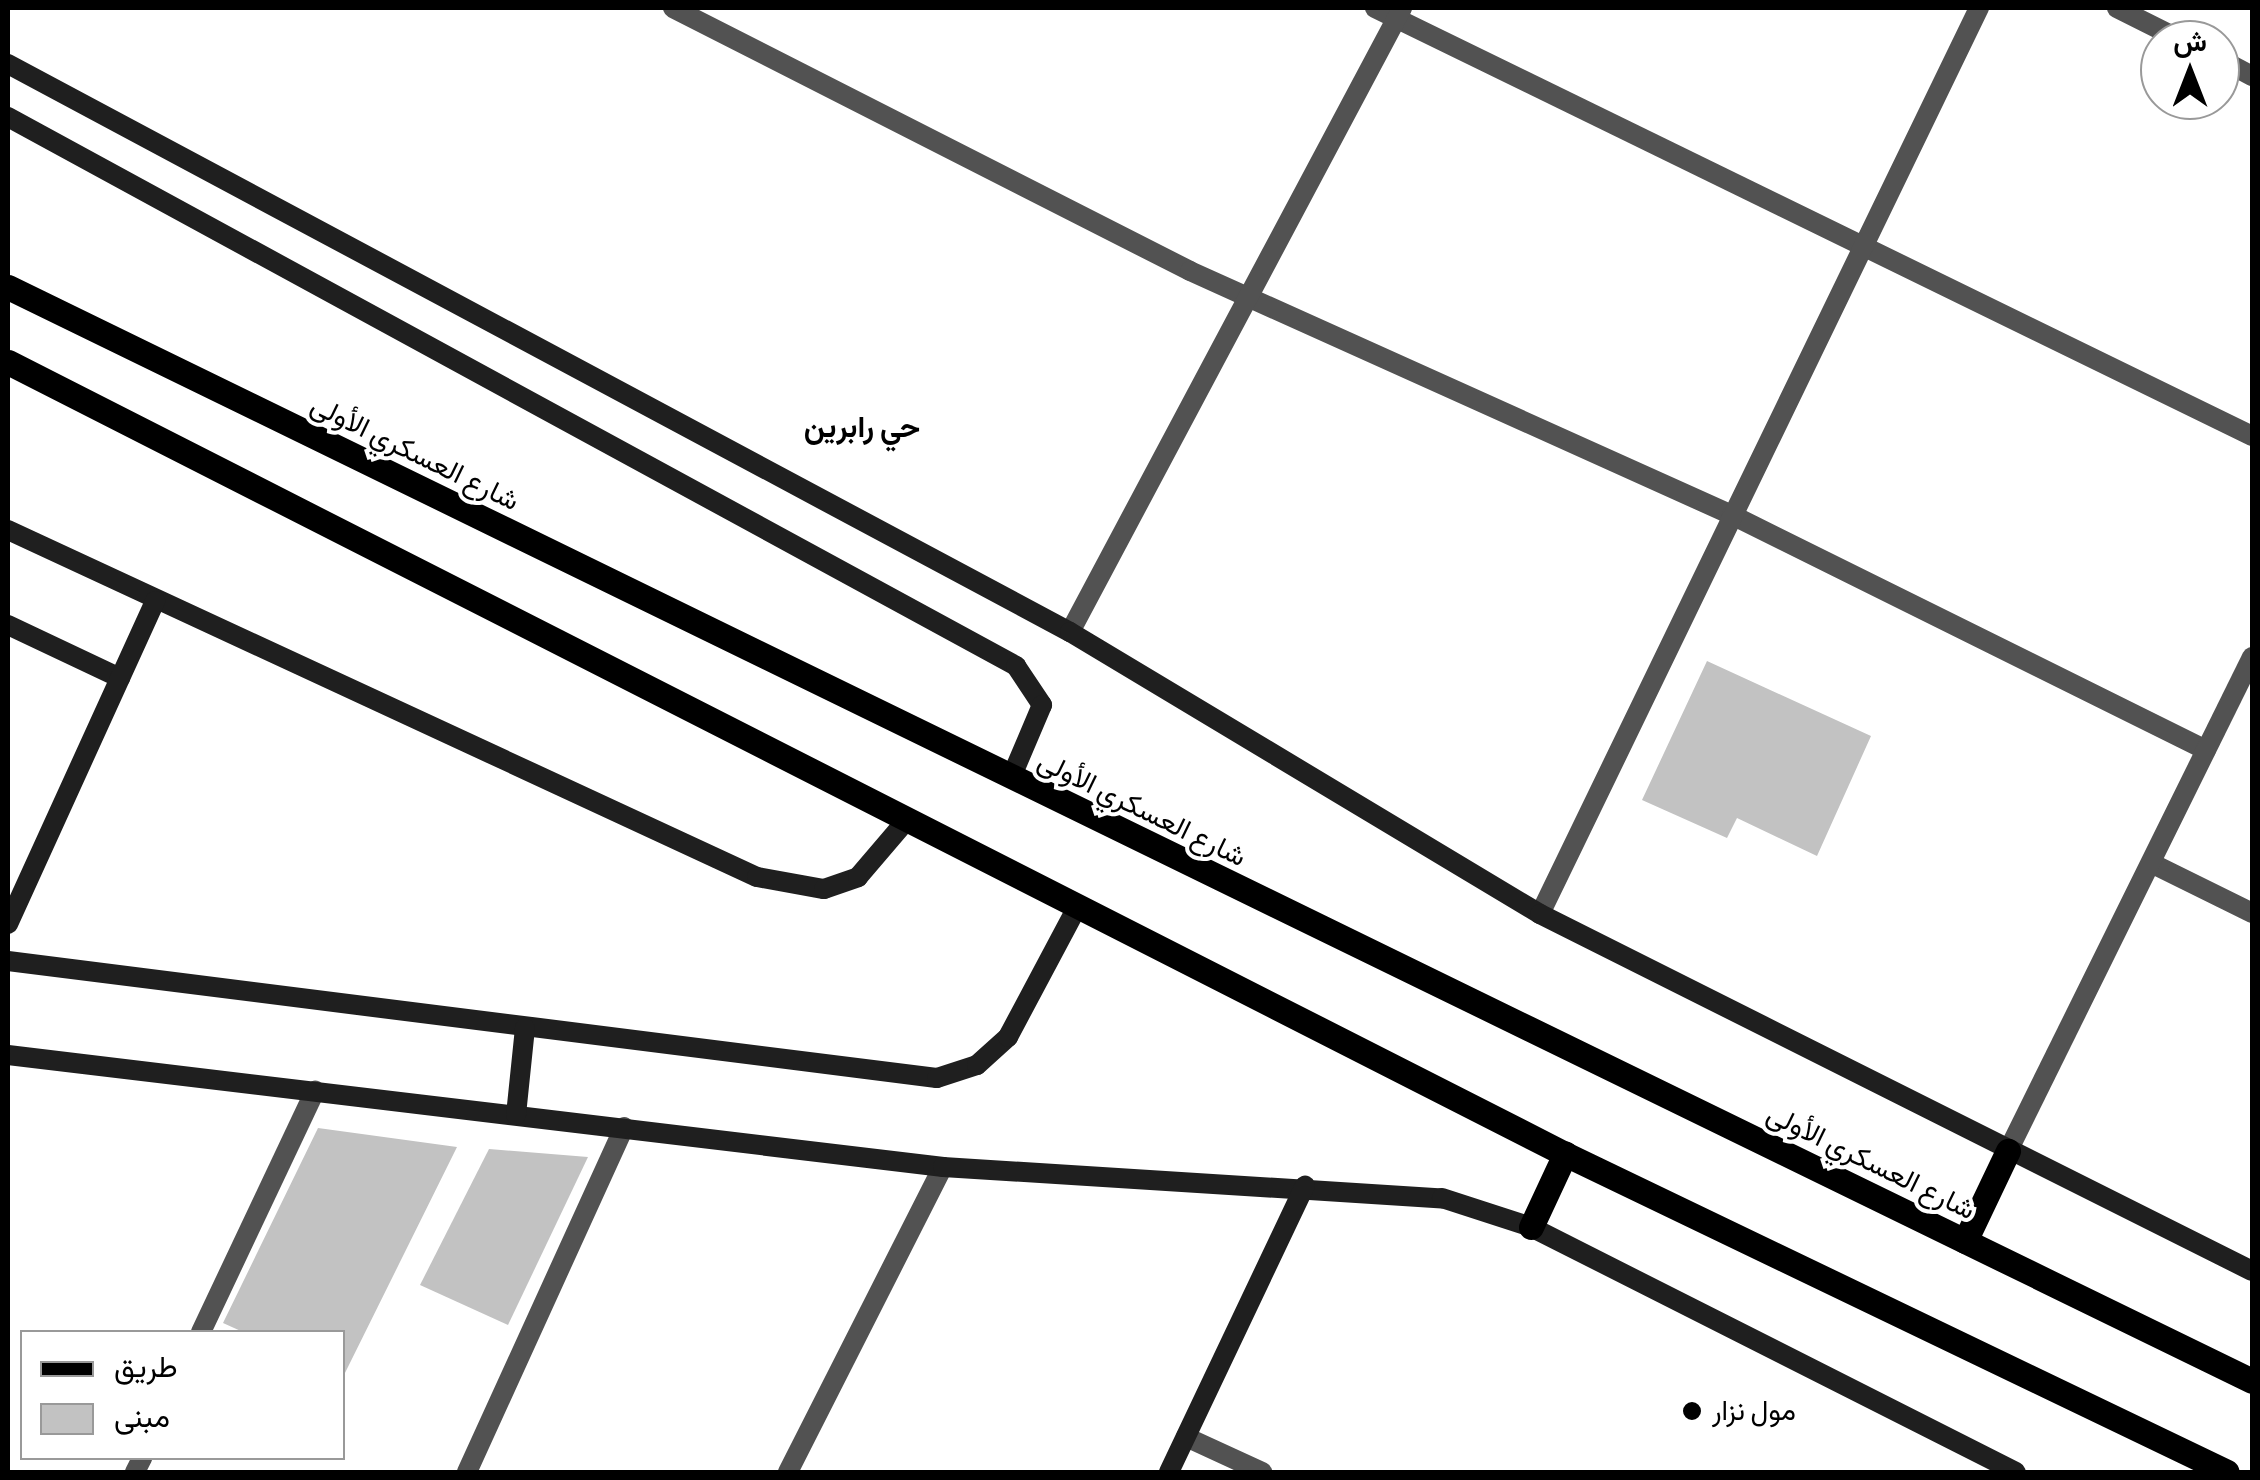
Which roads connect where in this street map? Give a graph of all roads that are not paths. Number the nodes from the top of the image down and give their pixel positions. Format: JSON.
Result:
{"nodes":[{"id":1,"x":673,"y":8,"type":"edge"},
{"id":2,"x":1374,"y":8,"type":"edge"},
{"id":3,"x":1980,"y":8,"type":"edge"},
{"id":4,"x":2117,"y":8,"type":"edge"},
{"id":5,"x":1399,"y":13,"type":"edge"},
{"id":6,"x":2141,"y":20,"type":"edge"},
{"id":7,"x":8,"y":64,"type":"edge"},
{"id":8,"x":8,"y":118,"type":"edge"},
{"id":9,"x":1860,"y":245,"type":"junction"},
{"id":10,"x":8,"y":287,"type":"edge"},
{"id":11,"x":1254,"y":294,"type":"junction"},
{"id":12,"x":8,"y":362,"type":"edge"},
{"id":13,"x":2252,"y":436,"type":"edge"},
{"id":14,"x":1732,"y":515,"type":"junction"},
{"id":15,"x":8,"y":530,"type":"edge"},
{"id":16,"x":155,"y":601,"type":"junction"},
{"id":17,"x":8,"y":625,"type":"edge"},
{"id":18,"x":1070,"y":632,"type":"junction"},
{"id":19,"x":2252,"y":657,"type":"edge"},
{"id":20,"x":120,"y":678,"type":"junction"},
{"id":21,"x":2206,"y":750,"type":"junction"},
{"id":22,"x":1011,"y":778,"type":"junction"},
{"id":23,"x":906,"y":822,"type":"junction"},
{"id":24,"x":2151,"y":862,"type":"junction"},
{"id":25,"x":1077,"y":907,"type":"junction"},
{"id":26,"x":2252,"y":913,"type":"edge"},
{"id":27,"x":1540,"y":914,"type":"junction"},
{"id":28,"x":8,"y":924,"type":"edge"},
{"id":29,"x":8,"y":962,"type":"edge"},
{"id":30,"x":525,"y":1028,"type":"junction"},
{"id":31,"x":8,"y":1055,"type":"edge"},
{"id":32,"x":315,"y":1091,"type":"junction"},
{"id":33,"x":516,"y":1115,"type":"junction"},
{"id":34,"x":624,"y":1127,"type":"junction"},
{"id":35,"x":2008,"y":1151,"type":"junction"},
{"id":36,"x":1564,"y":1154,"type":"junction"},
{"id":37,"x":943,"y":1168,"type":"junction"},
{"id":38,"x":1306,"y":1186,"type":"junction"},
{"id":39,"x":1531,"y":1227,"type":"junction"},
{"id":40,"x":1965,"y":1241,"type":"junction"},
{"id":41,"x":2252,"y":1271,"type":"edge"},
{"id":42,"x":202,"y":1330,"type":"edge"},
{"id":43,"x":2252,"y":1381,"type":"edge"},
{"id":44,"x":1186,"y":1437,"type":"junction"},
{"id":45,"x":467,"y":1472,"type":"edge"},
{"id":46,"x":788,"y":1472,"type":"edge"},
{"id":47,"x":1168,"y":1472,"type":"edge"},
{"id":48,"x":1262,"y":1472,"type":"edge"},
{"id":49,"x":2016,"y":1472,"type":"edge"},
{"id":50,"x":2228,"y":1472,"type":"edge"}],
"edges":[{"from":1,"to":11,"type":"street"},
{"from":2,"to":5,"type":"street"},
{"from":3,"to":9,"type":"street"},
{"from":4,"to":6,"type":"street"},
{"from":5,"to":9,"type":"street"},
{"from":5,"to":11,"type":"street"},
{"from":7,"to":18,"type":"street"},
{"from":8,"to":22,"type":"street"},
{"from":9,"to":13,"type":"street"},
{"from":9,"to":14,"type":"street"},
{"from":10,"to":22,"type":"main road","name":"شارع العسكري الأولى"},
{"from":11,"to":14,"type":"street"},
{"from":11,"to":18,"type":"street"},
{"from":12,"to":23,"type":"main road"},
{"from":14,"to":21,"type":"street"},
{"from":14,"to":27,"type":"street"},
{"from":15,"to":16,"type":"street"},
{"from":16,"to":20,"type":"street"},
{"from":16,"to":23,"type":"street"},
{"from":17,"to":20,"type":"street"},
{"from":18,"to":27,"type":"street"},
{"from":19,"to":21,"type":"street"},
{"from":20,"to":28,"type":"street"},
{"from":21,"to":24,"type":"street"},
{"from":22,"to":40,"type":"main road","name":"شارع العسكري الأولى"},
{"from":23,"to":25,"type":"main road"},
{"from":24,"to":26,"type":"street"},
{"from":24,"to":35,"type":"street"},
{"from":25,"to":30,"type":"street"},
{"from":25,"to":36,"type":"main road"},
{"from":27,"to":35,"type":"street"},
{"from":29,"to":30,"type":"street"},
{"from":30,"to":33,"type":"street"},
{"from":31,"to":32,"type":"street"},
{"from":32,"to":33,"type":"street"},
{"from":32,"to":42,"type":"street"},
{"from":33,"to":34,"type":"street"},
{"from":34,"to":37,"type":"street"},
{"from":34,"to":45,"type":"street"},
{"from":35,"to":40,"type":"main road"},
{"from":35,"to":41,"type":"street"},
{"from":36,"to":39,"type":"main road"},
{"from":36,"to":50,"type":"main road"},
{"from":37,"to":38,"type":"street"},
{"from":37,"to":46,"type":"street"},
{"from":38,"to":39,"type":"street"},
{"from":38,"to":44,"type":"street"},
{"from":39,"to":49,"type":"street"},
{"from":40,"to":43,"type":"main road","name":"شارع العسكري الأولى"},
{"from":44,"to":47,"type":"street"},
{"from":44,"to":48,"type":"street"}]}
